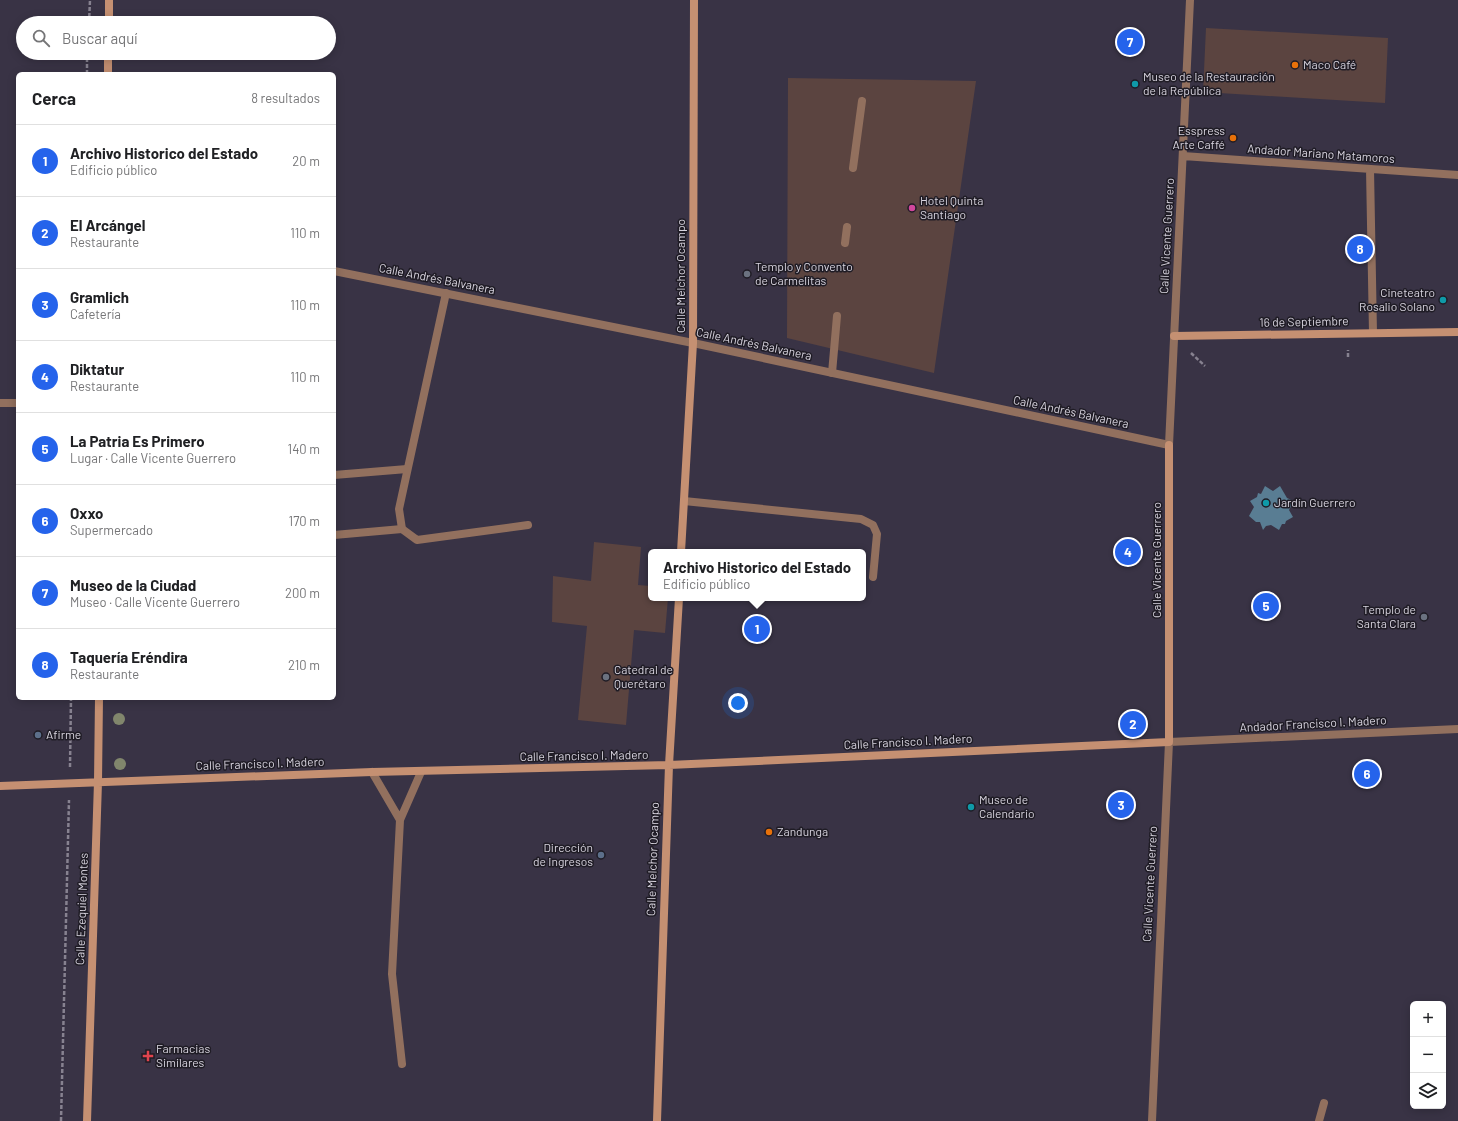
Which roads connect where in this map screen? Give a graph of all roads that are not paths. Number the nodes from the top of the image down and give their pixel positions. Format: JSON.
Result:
{"nodes":[{"id":1,"x":109,"y":0,"type":"edge"},
{"id":2,"x":694,"y":0,"type":"edge"},
{"id":3,"x":1190,"y":0,"type":"edge"},
{"id":4,"x":109,"y":16,"type":"edge"},
{"id":5,"x":108,"y":60,"type":"edge"},
{"id":6,"x":108,"y":72,"type":"edge"},
{"id":7,"x":862,"y":101,"type":"dead end"},
{"id":8,"x":1183,"y":156,"type":"junction"},
{"id":9,"x":853,"y":168,"type":"dead end"},
{"id":10,"x":1370,"y":169,"type":"junction"},
{"id":11,"x":1458,"y":175,"type":"edge"},
{"id":12,"x":847,"y":228,"type":"dead end"},
{"id":13,"x":845,"y":242,"type":"dead end"},
{"id":14,"x":336,"y":271,"type":"edge"},
{"id":15,"x":446,"y":293,"type":"junction"},
{"id":16,"x":837,"y":316,"type":"dead end"},
{"id":17,"x":1458,"y":332,"type":"edge"},
{"id":18,"x":1373,"y":333,"type":"junction"},
{"id":19,"x":1174,"y":336,"type":"junction"},
{"id":20,"x":693,"y":343,"type":"junction"},
{"id":21,"x":832,"y":373,"type":"junction"},
{"id":22,"x":0,"y":403,"type":"edge"},
{"id":23,"x":16,"y":403,"type":"edge"},
{"id":24,"x":1169,"y":445,"type":"junction"},
{"id":25,"x":407,"y":470,"type":"junction"},
{"id":26,"x":336,"y":475,"type":"edge"},
{"id":27,"x":684,"y":501,"type":"junction"},
{"id":28,"x":528,"y":525,"type":"dead end"},
{"id":29,"x":402,"y":529,"type":"junction"},
{"id":30,"x":336,"y":535,"type":"edge"},
{"id":31,"x":681,"y":549,"type":"edge"},
{"id":32,"x":873,"y":577,"type":"dead end"},
{"id":33,"x":679,"y":601,"type":"edge"},
{"id":34,"x":99,"y":700,"type":"edge"},
{"id":35,"x":1458,"y":729,"type":"edge"},
{"id":36,"x":1169,"y":742,"type":"junction"},
{"id":37,"x":669,"y":765,"type":"junction"},
{"id":38,"x":372,"y":772,"type":"junction"},
{"id":39,"x":421,"y":772,"type":"junction"},
{"id":40,"x":98,"y":782,"type":"junction"},
{"id":41,"x":0,"y":786,"type":"edge"},
{"id":42,"x":400,"y":820,"type":"junction"},
{"id":43,"x":402,"y":1064,"type":"dead end"},
{"id":44,"x":1324,"y":1103,"type":"dead end"},
{"id":45,"x":87,"y":1121,"type":"edge"},
{"id":46,"x":657,"y":1121,"type":"edge"},
{"id":47,"x":1152,"y":1121,"type":"edge"},
{"id":48,"x":1319,"y":1121,"type":"edge"}],
"edges":[{"from":1,"to":4,"type":"street"},
{"from":2,"to":20,"type":"street","name":"Calle Melchor Ocampo"},
{"from":3,"to":8,"type":"street","name":"Calle Vicente Guerrero"},
{"from":5,"to":6,"type":"street"},
{"from":7,"to":9,"type":"street"},
{"from":8,"to":10,"type":"street","name":"Andador Mariano Matamoros"},
{"from":8,"to":19,"type":"street","name":"Calle Vicente Guerrero"},
{"from":10,"to":11,"type":"street","name":"Andador Mariano Matamoros"},
{"from":10,"to":18,"type":"street"},
{"from":12,"to":13,"type":"street"},
{"from":14,"to":15,"type":"street","name":"Calle Andrés Balvanera"},
{"from":15,"to":20,"type":"street","name":"Calle Andrés Balvanera"},
{"from":15,"to":25,"type":"street"},
{"from":16,"to":21,"type":"street"},
{"from":17,"to":18,"type":"street","name":"16 de Septiembre"},
{"from":18,"to":19,"type":"street","name":"16 de Septiembre"},
{"from":19,"to":24,"type":"street","name":"Calle Vicente Guerrero"},
{"from":20,"to":21,"type":"street","name":"Calle Andrés Balvanera"},
{"from":20,"to":27,"type":"street","name":"Calle Melchor Ocampo"},
{"from":21,"to":24,"type":"street","name":"Calle Andrés Balvanera"},
{"from":22,"to":23,"type":"street"},
{"from":24,"to":36,"type":"street","name":"Calle Vicente Guerrero"},
{"from":25,"to":26,"type":"street"},
{"from":25,"to":29,"type":"street"},
{"from":27,"to":31,"type":"street","name":"Calle Melchor Ocampo"},
{"from":27,"to":32,"type":"street"},
{"from":28,"to":29,"type":"street"},
{"from":29,"to":30,"type":"street"},
{"from":33,"to":37,"type":"street","name":"Calle Melchor Ocampo"},
{"from":34,"to":40,"type":"street","name":"Calle Ezequiel Montes"},
{"from":35,"to":36,"type":"street","name":"Andador Francisco I. Madero"},
{"from":36,"to":37,"type":"street","name":"Calle Francisco I. Madero"},
{"from":36,"to":47,"type":"street","name":"Calle Vicente Guerrero"},
{"from":37,"to":39,"type":"street","name":"Calle Francisco I. Madero"},
{"from":37,"to":46,"type":"street","name":"Calle Melchor Ocampo"},
{"from":38,"to":39,"type":"street","name":"Calle Francisco I. Madero"},
{"from":38,"to":40,"type":"street","name":"Calle Francisco I. Madero"},
{"from":38,"to":42,"type":"street"},
{"from":39,"to":42,"type":"street"},
{"from":40,"to":41,"type":"street","name":"Calle Francisco I. Madero"},
{"from":40,"to":45,"type":"street","name":"Calle Ezequiel Montes"},
{"from":42,"to":43,"type":"street"},
{"from":44,"to":48,"type":"street"}]}
